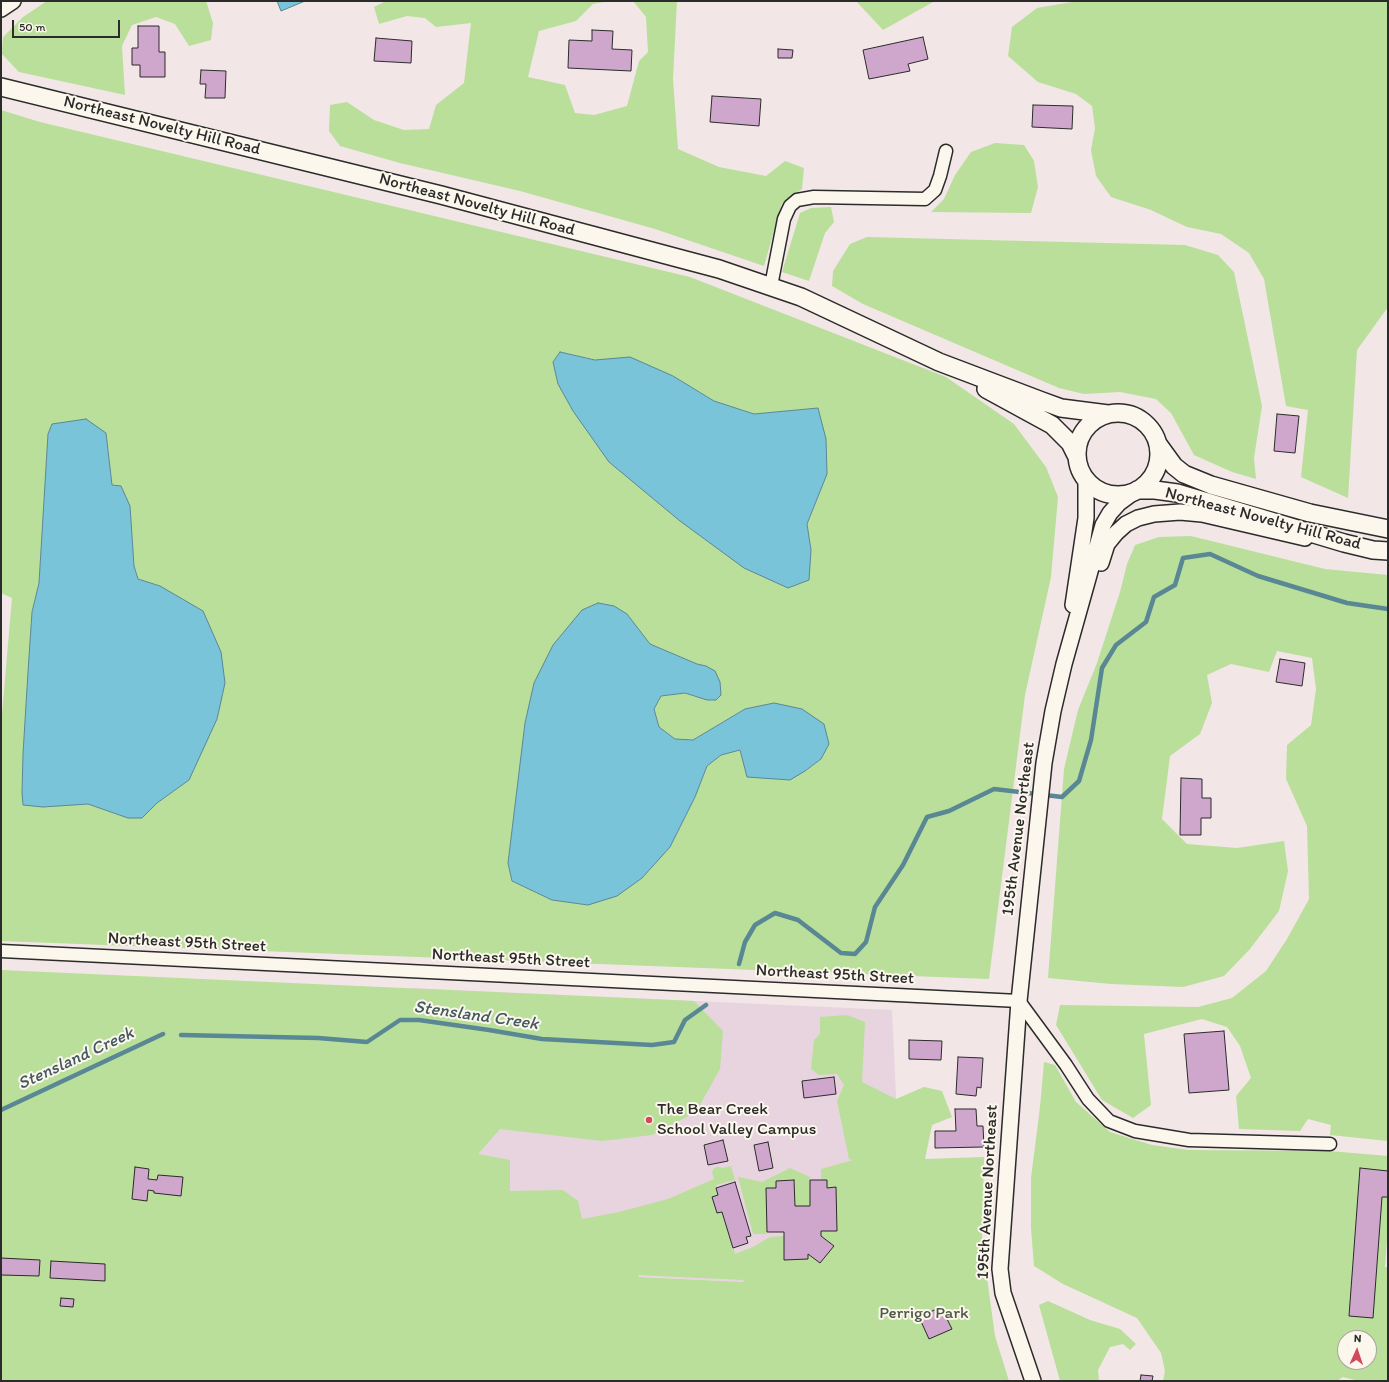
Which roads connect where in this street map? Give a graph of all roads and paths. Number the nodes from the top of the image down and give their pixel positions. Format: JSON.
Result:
{"nodes":[{"id":1,"x":13,"y":1,"type":"edge"},
{"id":2,"x":1,"y":9,"type":"edge"},
{"id":3,"x":1,"y":87,"type":"edge"},
{"id":4,"x":946,"y":151,"type":"dead end"},
{"id":5,"x":771,"y":286,"type":"junction"},
{"id":6,"x":939,"y":362,"type":"junction"},
{"id":7,"x":1108,"y":414,"type":"junction"},
{"id":8,"x":1158,"y":444,"type":"junction"},
{"id":9,"x":1076,"y":455,"type":"junction"},
{"id":10,"x":1086,"y":481,"type":"junction"},
{"id":11,"x":1135,"y":491,"type":"junction"},
{"id":12,"x":1388,"y":529,"type":"edge"},
{"id":13,"x":1344,"y":543,"type":"junction"},
{"id":14,"x":1388,"y":551,"type":"edge"},
{"id":15,"x":1064,"y":664,"type":"junction"},
{"id":16,"x":1,"y":951,"type":"edge"},
{"id":17,"x":1019,"y":1001,"type":"junction"},
{"id":18,"x":1330,"y":1144,"type":"dead end"},
{"id":19,"x":1033,"y":1381,"type":"edge"}],
"edges":[{"from":1,"to":2,"type":"street"},
{"from":3,"to":5,"type":"main road","name":"Northeast Novelty Hill Road"},
{"from":4,"to":5,"type":"street"},
{"from":5,"to":6,"type":"main road","name":"Northeast Novelty Hill Road"},
{"from":6,"to":7,"type":"main road","name":"Northeast Novelty Hill Road"},
{"from":6,"to":9,"type":"main road","name":"Northeast Novelty Hill Road"},
{"from":7,"to":8,"type":"main road"},
{"from":7,"to":9,"type":"main road"},
{"from":8,"to":11,"type":"main road"},
{"from":8,"to":12,"type":"main road","name":"Northeast Novelty Hill Road"},
{"from":9,"to":10,"type":"main road"},
{"from":10,"to":11,"type":"main road"},
{"from":10,"to":15,"type":"street"},
{"from":11,"to":13,"type":"main road","name":"Northeast Novelty Hill Road"},
{"from":11,"to":15,"type":"street"},
{"from":13,"to":14,"type":"main road","name":"Northeast Novelty Hill Road"},
{"from":13,"to":15,"type":"street"},
{"from":15,"to":17,"type":"street","name":"195th Avenue Northeast"},
{"from":16,"to":17,"type":"street","name":"Northeast 95th Street"},
{"from":17,"to":18,"type":"street"},
{"from":17,"to":19,"type":"street","name":"195th Avenue Northeast"}]}
